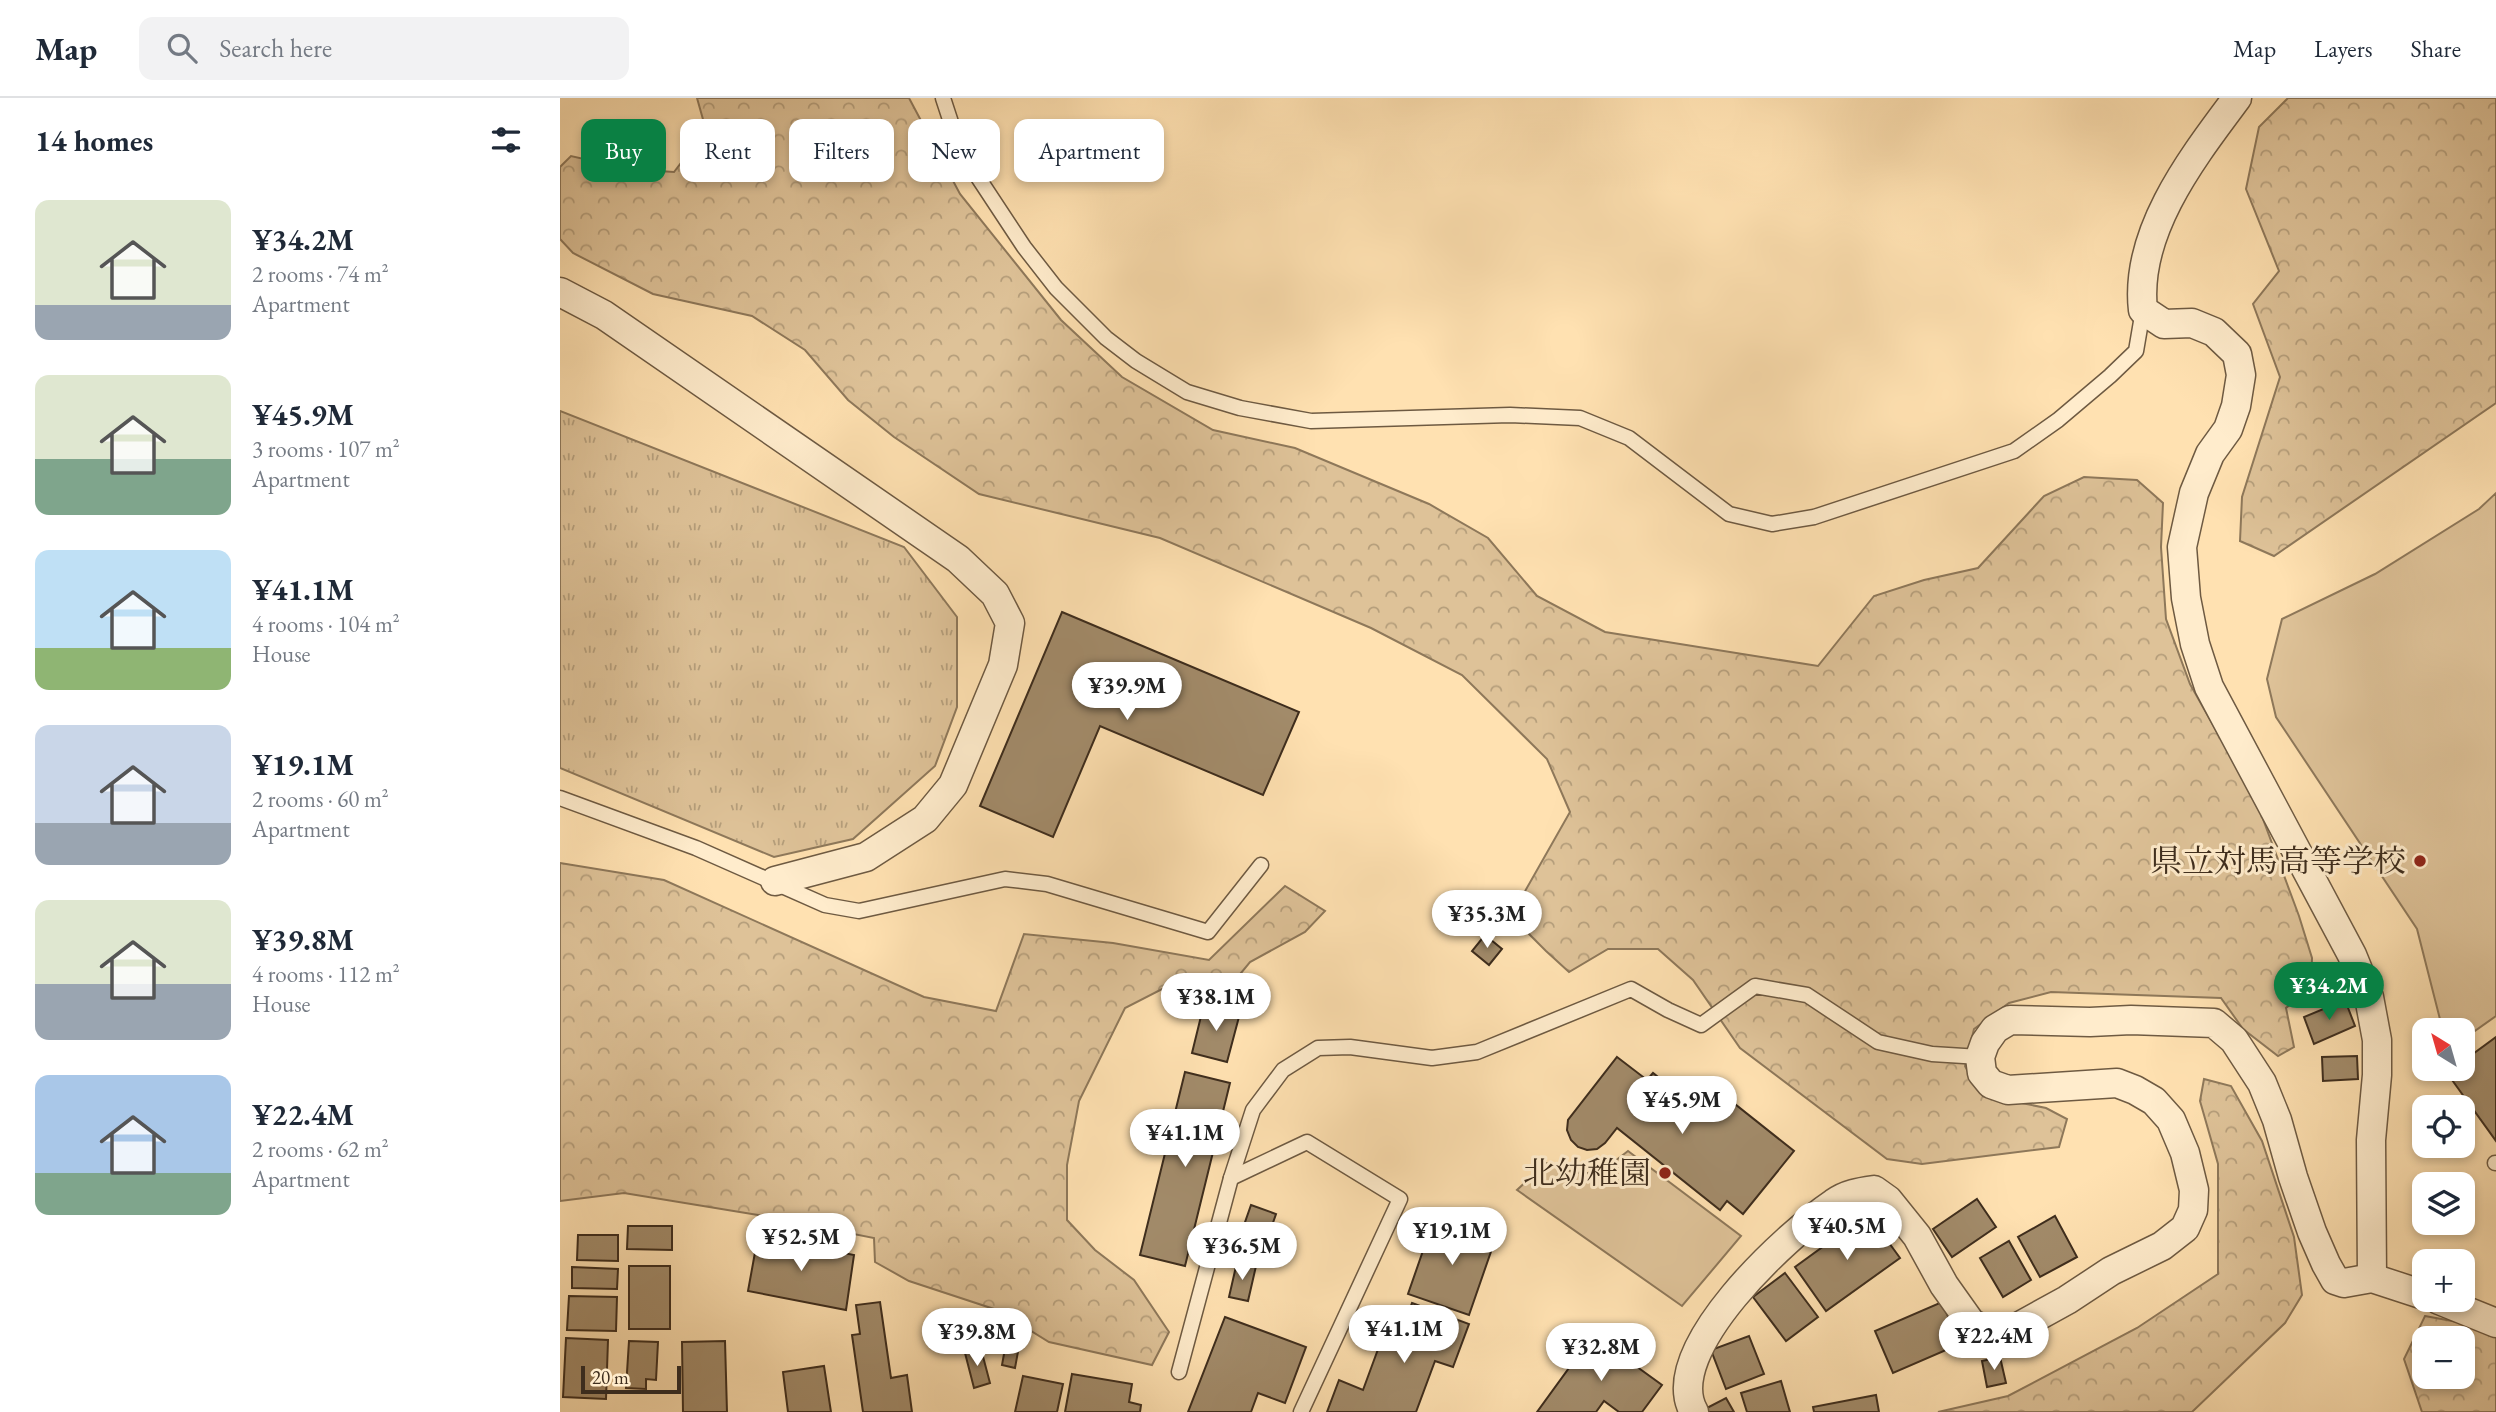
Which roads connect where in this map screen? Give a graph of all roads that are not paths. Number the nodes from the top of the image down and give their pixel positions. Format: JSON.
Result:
{"nodes":[{"id":1,"x":943,"y":98,"type":"edge"},
{"id":2,"x":2237,"y":98,"type":"edge"},
{"id":3,"x":560,"y":292,"type":"edge"},
{"id":4,"x":2143,"y":310,"type":"junction"},
{"id":5,"x":560,"y":798,"type":"edge"},
{"id":6,"x":1261,"y":865,"type":"dead end"},
{"id":7,"x":775,"y":881,"type":"junction"},
{"id":8,"x":1980,"y":1057,"type":"junction"},
{"id":9,"x":1231,"y":1178,"type":"junction"},
{"id":10,"x":2372,"y":1278,"type":"junction"},
{"id":11,"x":2412,"y":1291,"type":"edge"},
{"id":12,"x":2469,"y":1312,"type":"edge"},
{"id":13,"x":2496,"y":1323,"type":"edge"},
{"id":14,"x":1179,"y":1372,"type":"dead end"},
{"id":15,"x":1301,"y":1412,"type":"edge"},
{"id":16,"x":1694,"y":1412,"type":"edge"}],
"edges":[{"from":1,"to":4,"type":"lane"},
{"from":2,"to":4,"type":"street"},
{"from":3,"to":7,"type":"street"},
{"from":4,"to":10,"type":"street"},
{"from":5,"to":7,"type":"lane"},
{"from":6,"to":7,"type":"lane"},
{"from":8,"to":9,"type":"lane"},
{"from":8,"to":10,"type":"street"},
{"from":8,"to":16,"type":"street"},
{"from":9,"to":14,"type":"lane"},
{"from":9,"to":15,"type":"lane"},
{"from":10,"to":11,"type":"street"},
{"from":12,"to":13,"type":"street"}]}
